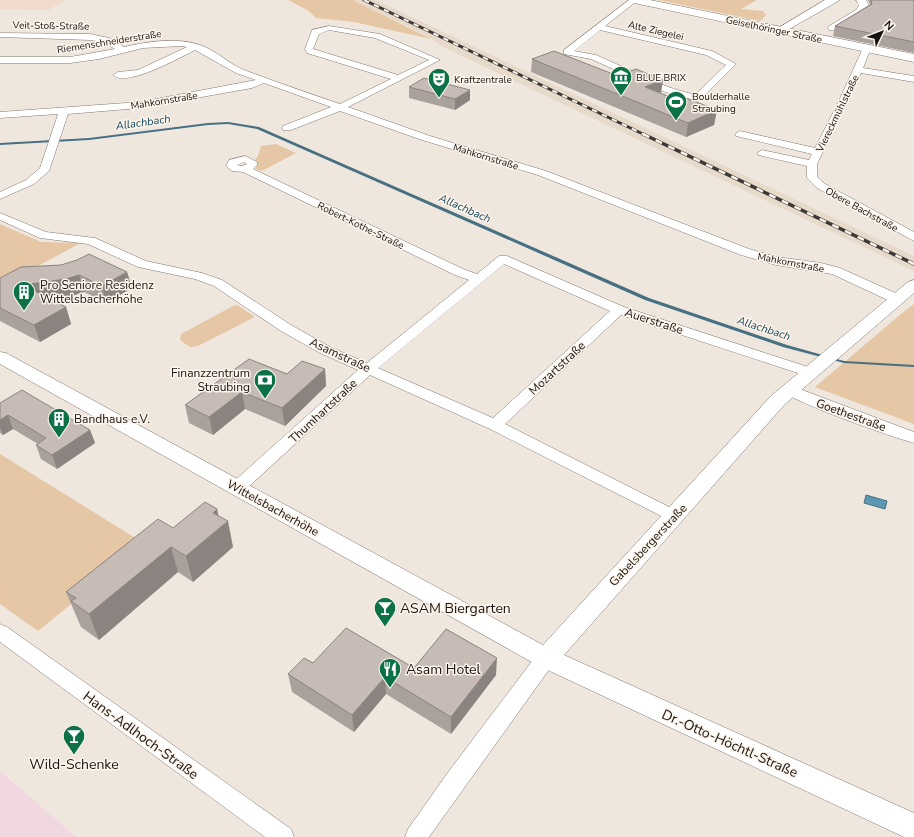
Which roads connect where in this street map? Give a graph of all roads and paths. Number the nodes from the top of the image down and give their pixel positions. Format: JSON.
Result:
{"nodes":[{"id":1,"x":634,"y":0,"type":"edge"},
{"id":2,"x":835,"y":0,"type":"edge"},
{"id":3,"x":861,"y":0,"type":"edge"},
{"id":4,"x":598,"y":27,"type":"junction"},
{"id":5,"x":780,"y":30,"type":"junction"},
{"id":6,"x":826,"y":33,"type":"junction"},
{"id":7,"x":0,"y":35,"type":"edge"},
{"id":8,"x":196,"y":46,"type":"junction"},
{"id":9,"x":867,"y":48,"type":"junction"},
{"id":10,"x":122,"y":50,"type":"junction"},
{"id":11,"x":914,"y":58,"type":"edge"},
{"id":12,"x":0,"y":60,"type":"edge"},
{"id":13,"x":858,"y":70,"type":"junction"},
{"id":14,"x":118,"y":75,"type":"dead end"},
{"id":15,"x":397,"y":78,"type":"junction"},
{"id":16,"x":914,"y":79,"type":"edge"},
{"id":17,"x":264,"y":80,"type":"junction"},
{"id":18,"x":341,"y":107,"type":"junction"},
{"id":19,"x":63,"y":114,"type":"junction"},
{"id":20,"x":0,"y":115,"type":"edge"},
{"id":21,"x":24,"y":116,"type":"junction"},
{"id":22,"x":0,"y":121,"type":"edge"},
{"id":23,"x":287,"y":128,"type":"dead end"},
{"id":24,"x":740,"y":134,"type":"dead end"},
{"id":25,"x":818,"y":152,"type":"junction"},
{"id":26,"x":762,"y":153,"type":"dead end"},
{"id":27,"x":812,"y":164,"type":"junction"},
{"id":28,"x":245,"y":169,"type":"dead end"},
{"id":29,"x":812,"y":178,"type":"joint"},
{"id":30,"x":0,"y":196,"type":"edge"},
{"id":31,"x":0,"y":216,"type":"edge"},
{"id":32,"x":914,"y":237,"type":"edge"},
{"id":33,"x":503,"y":259,"type":"joint"},
{"id":34,"x":478,"y":280,"type":"junction"},
{"id":35,"x":914,"y":285,"type":"edge"},
{"id":36,"x":897,"y":299,"type":"junction"},
{"id":37,"x":619,"y":310,"type":"junction"},
{"id":38,"x":0,"y":357,"type":"edge"},
{"id":39,"x":368,"y":369,"type":"junction"},
{"id":40,"x":812,"y":370,"type":"junction"},
{"id":41,"x":789,"y":390,"type":"junction"},
{"id":42,"x":495,"y":425,"type":"junction"},
{"id":43,"x":914,"y":438,"type":"edge"},
{"id":44,"x":237,"y":488,"type":"junction"},
{"id":45,"x":674,"y":516,"type":"junction"},
{"id":46,"x":0,"y":632,"type":"edge"},
{"id":47,"x":546,"y":658,"type":"junction"},
{"id":48,"x":914,"y":827,"type":"edge"},
{"id":49,"x":283,"y":837,"type":"edge"},
{"id":50,"x":416,"y":837,"type":"edge"}],
"edges":[{"from":1,"to":4,"type":"street","name":"Alte Ziegelei"},
{"from":1,"to":5,"type":"main road","name":"Geiselhöringer Straße"},
{"from":2,"to":5,"type":"street"},
{"from":3,"to":6,"type":"street"},
{"from":4,"to":4,"type":"street","name":"Alte Ziegelei"},
{"from":5,"to":6,"type":"main road","name":"Geiselhöringer Straße"},
{"from":6,"to":9,"type":"main road","name":"Geiselhöringer Straße"},
{"from":7,"to":10,"type":"street","name":"Veit-Stoß-Straße"},
{"from":8,"to":10,"type":"street","name":"Riemenschneiderstraße"},
{"from":8,"to":14,"type":"street"},
{"from":8,"to":17,"type":"street","name":"Riemenschneiderstraße"},
{"from":9,"to":11,"type":"main road","name":"Geiselhöringer Straße"},
{"from":9,"to":13,"type":"street","name":"Viereckmühlstraße"},
{"from":10,"to":12,"type":"street","name":"Riemenschneiderstraße"},
{"from":13,"to":16,"type":"street"},
{"from":13,"to":25,"type":"street","name":"Viereckmühlstraße"},
{"from":15,"to":15,"type":"street"},
{"from":15,"to":18,"type":"street"},
{"from":17,"to":18,"type":"street","name":"Mahkornstraße"},
{"from":17,"to":19,"type":"street","name":"Mahkornstraße"},
{"from":18,"to":23,"type":"street"},
{"from":18,"to":36,"type":"street","name":"Mahkornstraße"},
{"from":19,"to":21,"type":"street","name":"Mahkornstraße"},
{"from":19,"to":30,"type":"street"},
{"from":20,"to":21,"type":"street","name":"Mahkornstraße"},
{"from":21,"to":22,"type":"street","name":"Mahkornstraße"},
{"from":24,"to":25,"type":"street"},
{"from":25,"to":27,"type":"street","name":"Viereckmühlstraße"},
{"from":26,"to":27,"type":"street"},
{"from":27,"to":29,"type":"street","name":"Viereckmühlstraße"},
{"from":28,"to":34,"type":"street","name":"Robert-Kothe-Straße"},
{"from":29,"to":32,"type":"street","name":"Obere Bachstraße"},
{"from":31,"to":39,"type":"street","name":"Asamstraße"},
{"from":33,"to":34,"type":"street","name":"Thumhartstraße"},
{"from":33,"to":37,"type":"street","name":"Auerstraße"},
{"from":34,"to":39,"type":"street","name":"Thumhartstraße"},
{"from":35,"to":36,"type":"street","name":"Gabelsbergerstraße"},
{"from":36,"to":40,"type":"street","name":"Gabelsbergerstraße"},
{"from":37,"to":40,"type":"street","name":"Auerstraße"},
{"from":37,"to":42,"type":"street","name":"Mozartstraße"},
{"from":38,"to":44,"type":"street","name":"Wittelsbacherhöhe"},
{"from":39,"to":42,"type":"street","name":"Asamstraße"},
{"from":39,"to":44,"type":"street","name":"Thumhartstraße"},
{"from":40,"to":41,"type":"street","name":"Gabelsbergerstraße"},
{"from":41,"to":43,"type":"street","name":"Goethestraße"},
{"from":41,"to":45,"type":"street","name":"Gabelsbergerstraße"},
{"from":42,"to":45,"type":"street","name":"Asamstraße"},
{"from":44,"to":47,"type":"street","name":"Wittelsbacherhöhe"},
{"from":45,"to":47,"type":"street","name":"Gabelsbergerstraße"},
{"from":46,"to":49,"type":"street","name":"Hans-Adlhoch-Straße"},
{"from":47,"to":48,"type":"street","name":"Dr.-Otto-Höchtl-Straße"},
{"from":47,"to":50,"type":"street","name":"Gabelsbergerstraße"}]}
